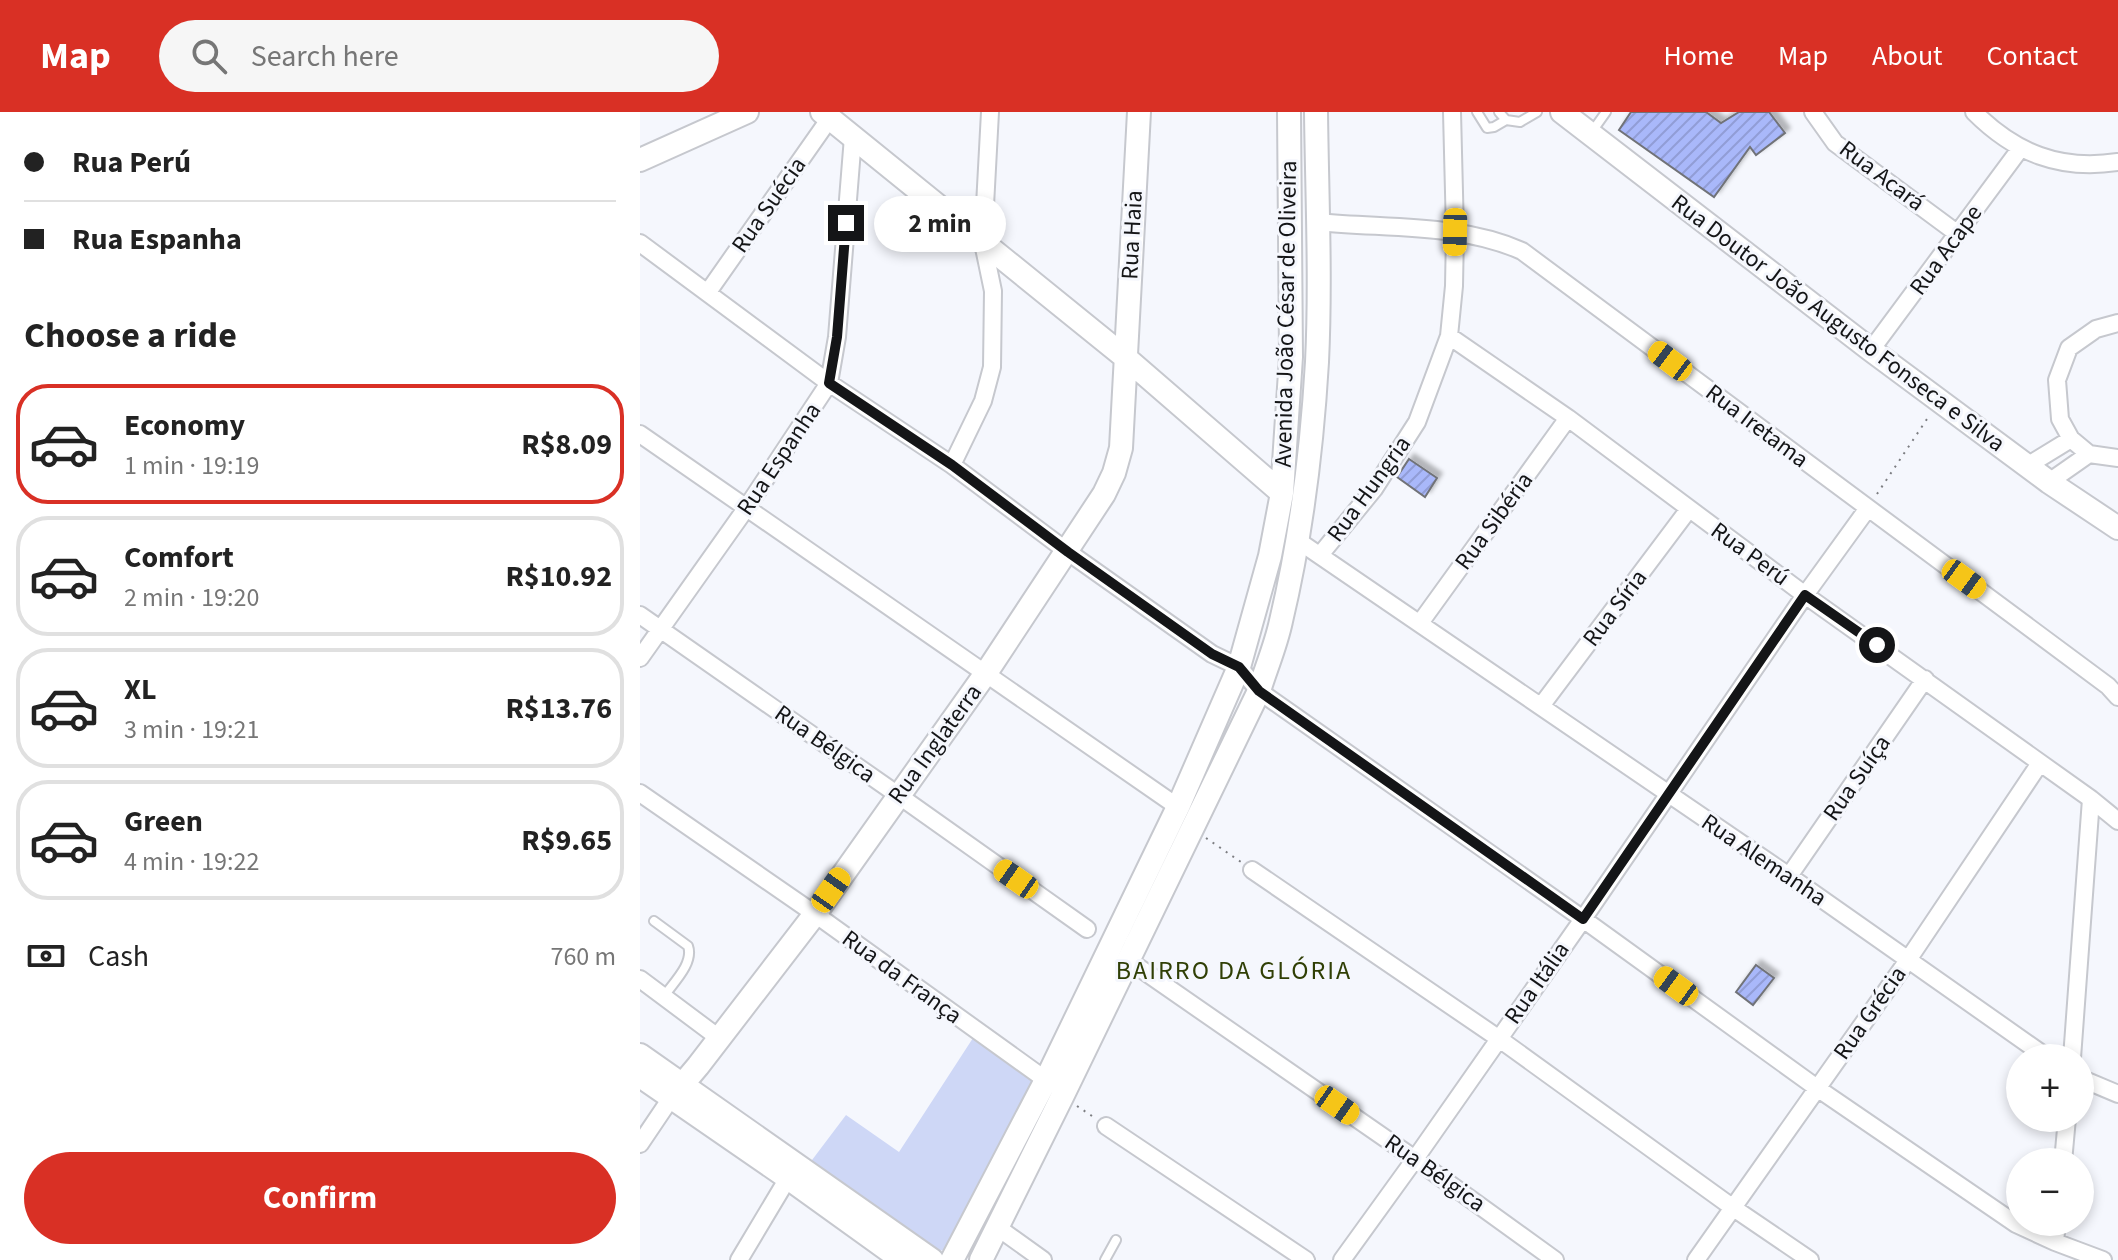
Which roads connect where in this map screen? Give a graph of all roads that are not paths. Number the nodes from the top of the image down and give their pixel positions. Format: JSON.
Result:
{"nodes":[{"id":1,"x":747,"y":112,"type":"edge"},
{"id":2,"x":990,"y":112,"type":"edge"},
{"id":3,"x":1139,"y":112,"type":"edge"},
{"id":4,"x":1314,"y":112,"type":"edge"},
{"id":5,"x":1452,"y":112,"type":"edge"},
{"id":6,"x":1477,"y":112,"type":"edge"},
{"id":7,"x":1499,"y":112,"type":"edge"},
{"id":8,"x":1537,"y":112,"type":"edge"},
{"id":9,"x":1562,"y":112,"type":"edge"},
{"id":10,"x":1606,"y":112,"type":"edge"},
{"id":11,"x":1813,"y":112,"type":"edge"},
{"id":12,"x":1974,"y":112,"type":"edge"},
{"id":13,"x":826,"y":115,"type":"edge"},
{"id":14,"x":1289,"y":117,"type":"edge"},
{"id":15,"x":1506,"y":120,"type":"junction"},
{"id":16,"x":1587,"y":128,"type":"junction"},
{"id":17,"x":853,"y":137,"type":"junction"},
{"id":18,"x":2020,"y":149,"type":"junction"},
{"id":19,"x":640,"y":160,"type":"edge"},
{"id":20,"x":2118,"y":162,"type":"edge"},
{"id":21,"x":1318,"y":222,"type":"junction"},
{"id":22,"x":1455,"y":232,"type":"junction"},
{"id":23,"x":1958,"y":234,"type":"junction"},
{"id":24,"x":640,"y":243,"type":"edge"},
{"id":25,"x":983,"y":243,"type":"junction"},
{"id":26,"x":708,"y":292,"type":"junction"},
{"id":27,"x":2118,"y":323,"type":"edge"},
{"id":28,"x":1449,"y":336,"type":"junction"},
{"id":29,"x":1871,"y":350,"type":"junction"},
{"id":30,"x":1126,"y":358,"type":"junction"},
{"id":31,"x":829,"y":383,"type":"junction"},
{"id":32,"x":1568,"y":418,"type":"junction"},
{"id":33,"x":640,"y":434,"type":"edge"},
{"id":34,"x":2071,"y":439,"type":"junction"},
{"id":35,"x":2089,"y":454,"type":"junction"},
{"id":36,"x":2118,"y":458,"type":"edge"},
{"id":37,"x":952,"y":465,"type":"junction"},
{"id":38,"x":2027,"y":466,"type":"junction"},
{"id":39,"x":2049,"y":482,"type":"junction"},
{"id":40,"x":1282,"y":493,"type":"junction"},
{"id":41,"x":747,"y":507,"type":"junction"},
{"id":42,"x":1868,"y":508,"type":"junction"},
{"id":43,"x":1689,"y":509,"type":"junction"},
{"id":44,"x":2118,"y":528,"type":"edge"},
{"id":45,"x":1297,"y":540,"type":"junction"},
{"id":46,"x":1068,"y":552,"type":"junction"},
{"id":47,"x":1320,"y":555,"type":"junction"},
{"id":48,"x":1805,"y":595,"type":"junction"},
{"id":49,"x":640,"y":615,"type":"edge"},
{"id":50,"x":1420,"y":623,"type":"junction"},
{"id":51,"x":661,"y":630,"type":"junction"},
{"id":52,"x":640,"y":658,"type":"edge"},
{"id":53,"x":1239,"y":667,"type":"junction"},
{"id":54,"x":986,"y":673,"type":"junction"},
{"id":55,"x":1925,"y":679,"type":"junction"},
{"id":56,"x":2115,"y":685,"type":"edge"},
{"id":57,"x":1259,"y":691,"type":"junction"},
{"id":58,"x":1225,"y":700,"type":"junction"},
{"id":59,"x":1541,"y":706,"type":"junction"},
{"id":60,"x":2040,"y":763,"type":"junction"},
{"id":61,"x":640,"y":793,"type":"edge"},
{"id":62,"x":1668,"y":794,"type":"junction"},
{"id":63,"x":898,"y":795,"type":"junction"},
{"id":64,"x":2091,"y":799,"type":"junction"},
{"id":65,"x":1178,"y":807,"type":"junction"},
{"id":66,"x":2118,"y":821,"type":"edge"},
{"id":67,"x":1252,"y":870,"type":"road end"},
{"id":68,"x":1789,"y":876,"type":"junction"},
{"id":69,"x":815,"y":914,"type":"junction"},
{"id":70,"x":1583,"y":919,"type":"junction"},
{"id":71,"x":654,"y":921,"type":"dead end"},
{"id":72,"x":1087,"y":929,"type":"dead end"},
{"id":73,"x":1128,"y":960,"type":"junction"},
{"id":74,"x":1908,"y":960,"type":"junction"},
{"id":75,"x":640,"y":979,"type":"edge"},
{"id":76,"x":664,"y":996,"type":"junction"},
{"id":77,"x":719,"y":1038,"type":"junction"},
{"id":78,"x":1498,"y":1038,"type":"junction"},
{"id":79,"x":2028,"y":1044,"type":"edge"},
{"id":80,"x":2073,"y":1044,"type":"edge"},
{"id":81,"x":640,"y":1055,"type":"edge"},
{"id":82,"x":640,"y":1076,"type":"edge"},
{"id":83,"x":1046,"y":1080,"type":"junction"},
{"id":84,"x":2094,"y":1084,"type":"edge"},
{"id":85,"x":1817,"y":1088,"type":"junction"},
{"id":86,"x":678,"y":1091,"type":"junction"},
{"id":87,"x":2118,"y":1094,"type":"edge"},
{"id":88,"x":1106,"y":1126,"type":"road end"},
{"id":89,"x":640,"y":1144,"type":"edge"},
{"id":90,"x":1415,"y":1159,"type":"junction"},
{"id":91,"x":788,"y":1178,"type":"junction"},
{"id":92,"x":1732,"y":1207,"type":"junction"},
{"id":93,"x":997,"y":1227,"type":"junction"},
{"id":94,"x":2056,"y":1236,"type":"edge"},
{"id":95,"x":1116,"y":1240,"type":"dead end"},
{"id":96,"x":2055,"y":1242,"type":"junction"},
{"id":97,"x":739,"y":1260,"type":"edge"},
{"id":98,"x":902,"y":1260,"type":"edge"},
{"id":99,"x":932,"y":1260,"type":"edge"},
{"id":100,"x":952,"y":1260,"type":"edge"},
{"id":101,"x":981,"y":1260,"type":"edge"},
{"id":102,"x":1043,"y":1260,"type":"edge"},
{"id":103,"x":1105,"y":1260,"type":"edge"},
{"id":104,"x":1306,"y":1260,"type":"edge"},
{"id":105,"x":1342,"y":1260,"type":"edge"},
{"id":106,"x":1555,"y":1260,"type":"edge"},
{"id":107,"x":1696,"y":1260,"type":"edge"},
{"id":108,"x":1810,"y":1260,"type":"edge"},
{"id":109,"x":2103,"y":1260,"type":"edge"}],
"edges":[{"from":1,"to":19,"type":"street"},
{"from":2,"to":25,"type":"street"},
{"from":3,"to":30,"type":"street","name":"Rua Haia"},
{"from":4,"to":14,"type":"street"},
{"from":4,"to":21,"type":"street","name":"Avenida João César de Oliveira"},
{"from":5,"to":22,"type":"street","name":"Rua Hungria"},
{"from":6,"to":15,"type":"lane"},
{"from":7,"to":15,"type":"lane"},
{"from":8,"to":15,"type":"lane"},
{"from":9,"to":16,"type":"street","name":"Rua Doutor João Augusto Fonseca e Silva"},
{"from":10,"to":16,"type":"lane"},
{"from":11,"to":23,"type":"street","name":"Rua Acará"},
{"from":12,"to":18,"type":"street"},
{"from":13,"to":17,"type":"street"},
{"from":13,"to":26,"type":"street","name":"Rua Suécia"},
{"from":14,"to":40,"type":"street","name":"Avenida João César de Oliveira"},
{"from":16,"to":29,"type":"street","name":"Rua Doutor João Augusto Fonseca e Silva"},
{"from":17,"to":25,"type":"street"},
{"from":17,"to":31,"type":"street","name":"Rua Espanha"},
{"from":18,"to":20,"type":"street"},
{"from":18,"to":23,"type":"street","name":"Rua Acape"},
{"from":21,"to":22,"type":"street","name":"Rua Iretama"},
{"from":21,"to":45,"type":"street","name":"Avenida João César de Oliveira"},
{"from":22,"to":28,"type":"street","name":"Rua Hungria"},
{"from":22,"to":42,"type":"street","name":"Rua Iretama"},
{"from":23,"to":29,"type":"street","name":"Rua Acape"},
{"from":24,"to":26,"type":"street"},
{"from":25,"to":30,"type":"street"},
{"from":25,"to":37,"type":"street"},
{"from":26,"to":31,"type":"street"},
{"from":27,"to":34,"type":"street"},
{"from":28,"to":32,"type":"street","name":"Rua Perú"},
{"from":28,"to":47,"type":"street","name":"Rua Hungria"},
{"from":29,"to":38,"type":"street","name":"Rua Doutor João Augusto Fonseca e Silva"},
{"from":30,"to":40,"type":"street"},
{"from":30,"to":46,"type":"street","name":"Rua Inglaterra"},
{"from":31,"to":37,"type":"street"},
{"from":31,"to":41,"type":"street","name":"Rua Espanha"},
{"from":32,"to":43,"type":"street","name":"Rua Perú"},
{"from":32,"to":50,"type":"street","name":"Rua Sibéria"},
{"from":33,"to":41,"type":"street"},
{"from":34,"to":35,"type":"street"},
{"from":34,"to":38,"type":"street"},
{"from":35,"to":36,"type":"street"},
{"from":35,"to":39,"type":"street"},
{"from":37,"to":46,"type":"street"},
{"from":38,"to":39,"type":"street","name":"Rua Doutor João Augusto Fonseca e Silva"},
{"from":39,"to":44,"type":"street","name":"Rua Doutor João Augusto Fonseca e Silva"},
{"from":40,"to":53,"type":"street","name":"Avenida João César de Oliveira"},
{"from":41,"to":51,"type":"street","name":"Rua Espanha"},
{"from":41,"to":54,"type":"street"},
{"from":42,"to":48,"type":"street","name":"Rua Itália"},
{"from":42,"to":56,"type":"street","name":"Rua Iretama"},
{"from":43,"to":48,"type":"street","name":"Rua Perú"},
{"from":43,"to":59,"type":"street","name":"Rua Síria"},
{"from":45,"to":47,"type":"street","name":"Rua Hungria"},
{"from":45,"to":57,"type":"street","name":"Avenida João César de Oliveira"},
{"from":46,"to":53,"type":"street"},
{"from":46,"to":54,"type":"street","name":"Rua Inglaterra"},
{"from":47,"to":50,"type":"street","name":"Rua Alemanha"},
{"from":48,"to":55,"type":"street","name":"Rua Perú"},
{"from":48,"to":62,"type":"street","name":"Rua Itália"},
{"from":49,"to":51,"type":"street","name":"Rua Bélgica"},
{"from":50,"to":59,"type":"street","name":"Rua Alemanha"},
{"from":51,"to":52,"type":"street","name":"Rua Espanha"},
{"from":51,"to":63,"type":"street","name":"Rua Bélgica"},
{"from":53,"to":57,"type":"street"},
{"from":53,"to":58,"type":"street","name":"Avenida João César de Oliveira"},
{"from":54,"to":63,"type":"street","name":"Rua Inglaterra"},
{"from":54,"to":65,"type":"street"},
{"from":55,"to":60,"type":"street","name":"Rua Perú"},
{"from":55,"to":68,"type":"street","name":"Rua Suíça"},
{"from":57,"to":58,"type":"street"},
{"from":57,"to":70,"type":"street"},
{"from":57,"to":73,"type":"street","name":"Avenida João César de Oliveira"},
{"from":58,"to":65,"type":"street","name":"Avenida João César de Oliveira"},
{"from":59,"to":62,"type":"street","name":"Rua Alemanha"},
{"from":60,"to":64,"type":"street","name":"Rua Perú"},
{"from":60,"to":74,"type":"street","name":"Rua Grécia"},
{"from":61,"to":69,"type":"street","name":"Rua da França"},
{"from":62,"to":68,"type":"street","name":"Rua Alemanha"},
{"from":62,"to":70,"type":"street","name":"Rua Itália"},
{"from":63,"to":69,"type":"street","name":"Rua Inglaterra"},
{"from":63,"to":72,"type":"street","name":"Rua Bélgica"},
{"from":64,"to":66,"type":"street","name":"Rua Perú"},
{"from":64,"to":80,"type":"street"},
{"from":65,"to":83,"type":"street","name":"Avenida João César de Oliveira"},
{"from":67,"to":78,"type":"street"},
{"from":68,"to":74,"type":"street","name":"Rua Alemanha"},
{"from":69,"to":77,"type":"street","name":"Rua Inglaterra"},
{"from":69,"to":83,"type":"street","name":"Rua da França"},
{"from":70,"to":78,"type":"street","name":"Rua Itália"},
{"from":70,"to":85,"type":"street"},
{"from":71,"to":76,"type":"lane"},
{"from":73,"to":90,"type":"street","name":"Rua Bélgica"},
{"from":73,"to":93,"type":"street","name":"Avenida João César de Oliveira"},
{"from":74,"to":79,"type":"street","name":"Rua Alemanha"},
{"from":74,"to":85,"type":"street","name":"Rua Grécia"},
{"from":75,"to":76,"type":"street"},
{"from":76,"to":77,"type":"street"},
{"from":77,"to":86,"type":"street","name":"Rua Inglaterra"},
{"from":78,"to":90,"type":"street","name":"Rua Itália"},
{"from":78,"to":92,"type":"street"},
{"from":81,"to":86,"type":"street"},
{"from":82,"to":86,"type":"street"},
{"from":83,"to":100,"type":"street","name":"Avenida João César de Oliveira"},
{"from":84,"to":87,"type":"street"},
{"from":85,"to":92,"type":"street","name":"Rua Grécia"},
{"from":85,"to":96,"type":"street"},
{"from":86,"to":89,"type":"street"},
{"from":86,"to":91,"type":"street"},
{"from":86,"to":99,"type":"street"},
{"from":88,"to":104,"type":"street"},
{"from":90,"to":105,"type":"street","name":"Rua Itália"},
{"from":90,"to":106,"type":"street","name":"Rua Bélgica"},
{"from":91,"to":97,"type":"street"},
{"from":91,"to":98,"type":"street"},
{"from":92,"to":107,"type":"street","name":"Rua Grécia"},
{"from":92,"to":108,"type":"street"},
{"from":93,"to":101,"type":"street","name":"Avenida João César de Oliveira"},
{"from":93,"to":102,"type":"street"},
{"from":94,"to":96,"type":"street"},
{"from":95,"to":103,"type":"lane"},
{"from":96,"to":109,"type":"street"}]}
